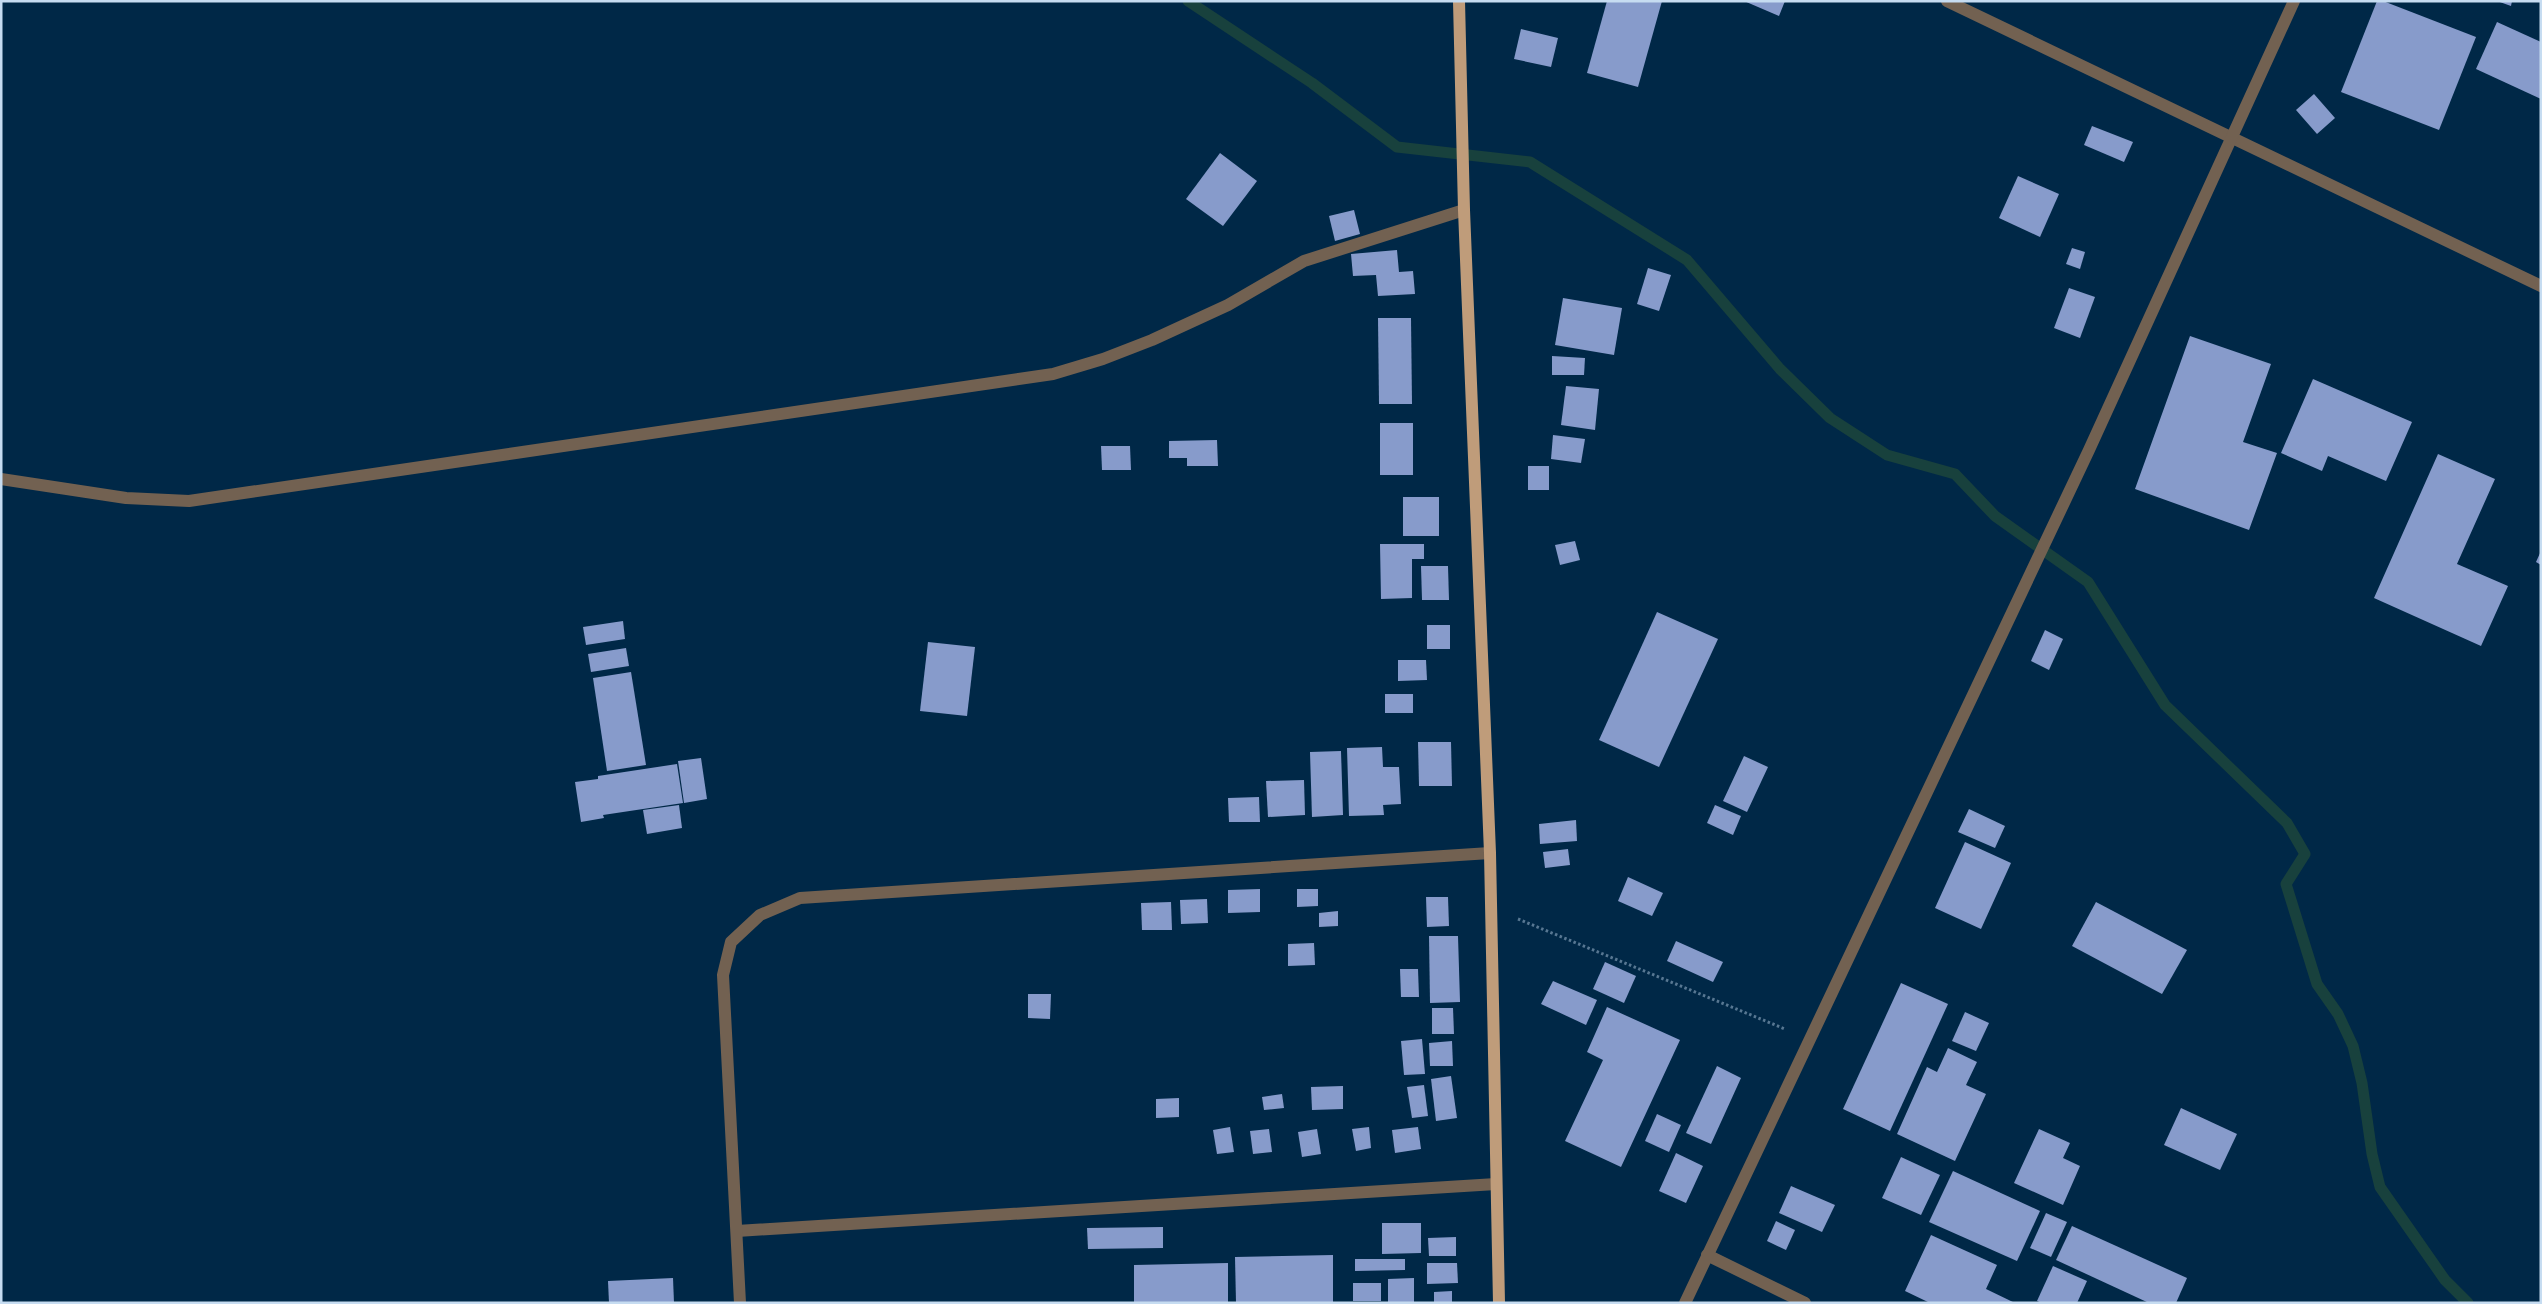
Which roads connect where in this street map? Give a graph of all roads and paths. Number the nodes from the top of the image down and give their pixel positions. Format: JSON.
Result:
{"nodes":[{"id":1,"x":1459,"y":1,"type":"edge"},
{"id":2,"x":1947,"y":1,"type":"edge"},
{"id":3,"x":2294,"y":1,"type":"edge"},
{"id":4,"x":2231,"y":136,"type":"junction"},
{"id":5,"x":1464,"y":210,"type":"junction"},
{"id":6,"x":2541,"y":286,"type":"edge"},
{"id":7,"x":1,"y":479,"type":"edge"},
{"id":8,"x":1490,"y":853,"type":"junction"},
{"id":9,"x":1490,"y":908,"type":"junction"},
{"id":10,"x":1811,"y":1040,"type":"junction"},
{"id":11,"x":1496,"y":1184,"type":"junction"},
{"id":12,"x":737,"y":1231,"type":"junction"},
{"id":13,"x":1707,"y":1255,"type":"junction"},
{"id":14,"x":740,"y":1303,"type":"edge"},
{"id":15,"x":1499,"y":1303,"type":"edge"},
{"id":16,"x":1685,"y":1303,"type":"edge"},
{"id":17,"x":1805,"y":1303,"type":"edge"}],
"edges":[{"from":1,"to":5,"type":"main road"},
{"from":2,"to":4,"type":"street"},
{"from":3,"to":4,"type":"street"},
{"from":4,"to":6,"type":"street"},
{"from":4,"to":10,"type":"street"},
{"from":5,"to":7,"type":"street"},
{"from":5,"to":8,"type":"main road"},
{"from":8,"to":9,"type":"main road"},
{"from":8,"to":12,"type":"street"},
{"from":9,"to":10,"type":"path"},
{"from":9,"to":11,"type":"main road"},
{"from":10,"to":13,"type":"street"},
{"from":11,"to":12,"type":"street"},
{"from":11,"to":15,"type":"main road"},
{"from":12,"to":14,"type":"street"},
{"from":13,"to":16,"type":"street"},
{"from":13,"to":17,"type":"street"}]}
